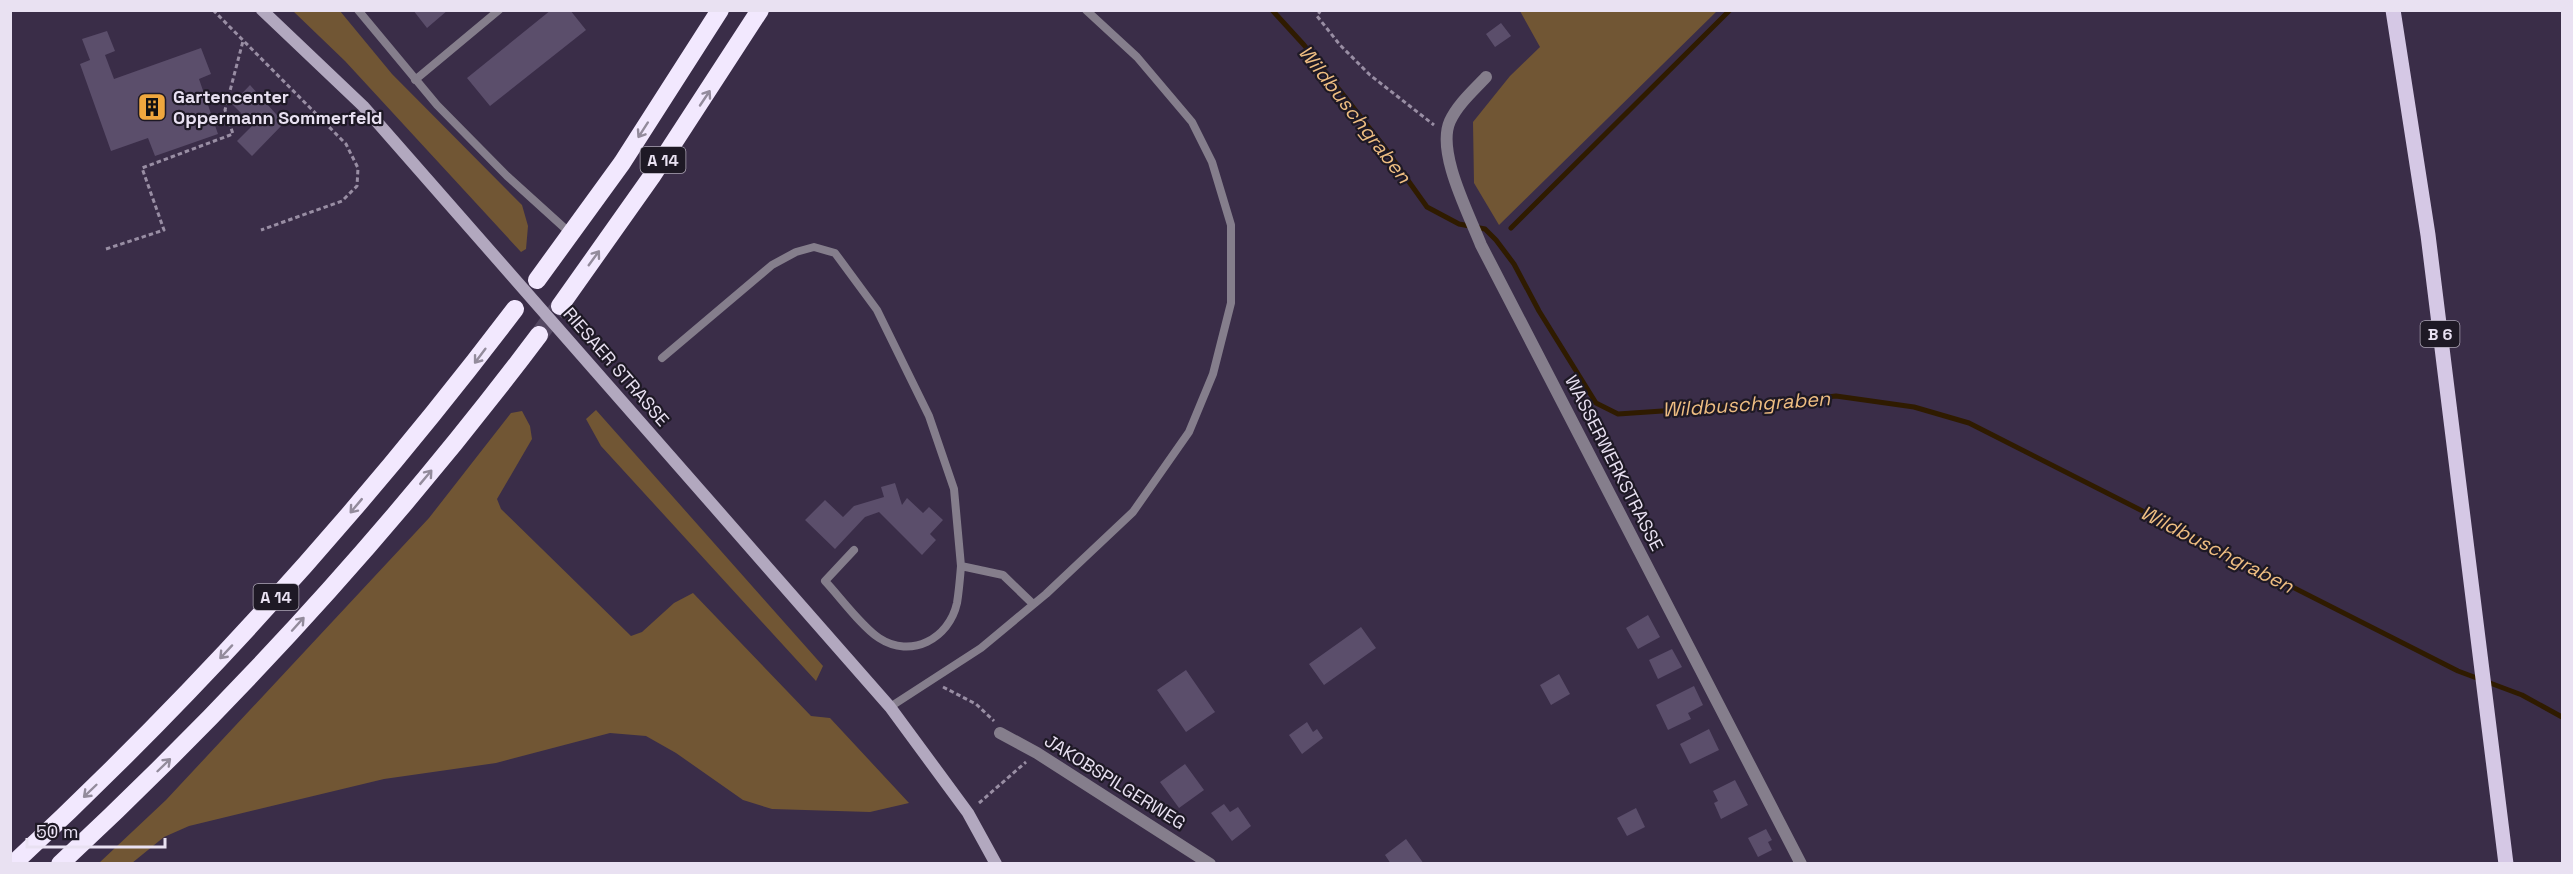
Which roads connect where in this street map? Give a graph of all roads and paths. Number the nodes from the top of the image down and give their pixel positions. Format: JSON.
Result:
{"nodes":[{"id":1,"x":213,"y":10,"type":"edge"},
{"id":2,"x":262,"y":10,"type":"edge"},
{"id":3,"x":358,"y":10,"type":"edge"},
{"id":4,"x":499,"y":10,"type":"edge"},
{"id":5,"x":720,"y":10,"type":"edge"},
{"id":6,"x":760,"y":10,"type":"edge"},
{"id":7,"x":1086,"y":10,"type":"edge"},
{"id":8,"x":1321,"y":10,"type":"edge"},
{"id":9,"x":2393,"y":10,"type":"edge"},
{"id":10,"x":243,"y":41,"type":"junction"},
{"id":11,"x":1485,"y":77,"type":"dead end"},
{"id":12,"x":415,"y":80,"type":"junction"},
{"id":13,"x":1446,"y":137,"type":"junction"},
{"id":14,"x":261,"y":230,"type":"dead end"},
{"id":15,"x":571,"y":234,"type":"junction"},
{"id":16,"x":106,"y":249,"type":"dead end"},
{"id":17,"x":537,"y":280,"type":"dead end"},
{"id":18,"x":560,"y":306,"type":"tunnel mouth"},
{"id":19,"x":516,"y":309,"type":"dead end"},
{"id":20,"x":539,"y":335,"type":"tunnel mouth"},
{"id":21,"x":662,"y":358,"type":"dead end"},
{"id":22,"x":854,"y":550,"type":"dead end"},
{"id":23,"x":961,"y":566,"type":"junction"},
{"id":24,"x":1033,"y":604,"type":"junction"},
{"id":25,"x":933,"y":679,"type":"junction"},
{"id":26,"x":890,"y":708,"type":"junction"},
{"id":27,"x":1000,"y":734,"type":"joint"},
{"id":28,"x":1037,"y":753,"type":"junction"},
{"id":29,"x":968,"y":813,"type":"junction"},
{"id":30,"x":13,"y":864,"type":"edge"},
{"id":31,"x":60,"y":864,"type":"edge"},
{"id":32,"x":996,"y":864,"type":"edge"},
{"id":33,"x":1210,"y":864,"type":"edge"},
{"id":34,"x":1801,"y":864,"type":"edge"},
{"id":35,"x":2506,"y":864,"type":"edge"}],
"edges":[{"from":1,"to":10,"type":"path"},
{"from":2,"to":26,"type":"main road","name":"RIESAER STRASSE"},
{"from":3,"to":12,"type":"lane"},
{"from":4,"to":12,"type":"lane"},
{"from":5,"to":15,"type":"highway","number":"A 14","one_way":true},
{"from":18,"to":6,"type":"highway","number":"A 14","one_way":true},
{"from":7,"to":24,"type":"lane"},
{"from":8,"to":13,"type":"path"},
{"from":9,"to":35,"type":"main road","number":"B 6"},
{"from":10,"to":14,"type":"path"},
{"from":10,"to":16,"type":"path"},
{"from":11,"to":13,"type":"street"},
{"from":12,"to":15,"type":"lane"},
{"from":13,"to":34,"type":"street","name":"WASSERWERKSTRASSE"},
{"from":15,"to":17,"type":"highway","number":"A 14"},
{"from":19,"to":30,"type":"highway","number":"A 14","one_way":true},
{"from":31,"to":20,"type":"highway","number":"A 14","one_way":true},
{"from":21,"to":23,"type":"lane"},
{"from":22,"to":23,"type":"lane"},
{"from":23,"to":24,"type":"lane"},
{"from":24,"to":25,"type":"lane"},
{"from":25,"to":26,"type":"lane"},
{"from":25,"to":27,"type":"path"},
{"from":26,"to":29,"type":"main road","name":"RIESAER STRASSE"},
{"from":27,"to":28,"type":"street","name":"JAKOBSPILGERWEG"},
{"from":28,"to":29,"type":"path"},
{"from":28,"to":33,"type":"street","name":"JAKOBSPILGERWEG"},
{"from":29,"to":32,"type":"main road","name":"RIESAER STRASSE"}]}
